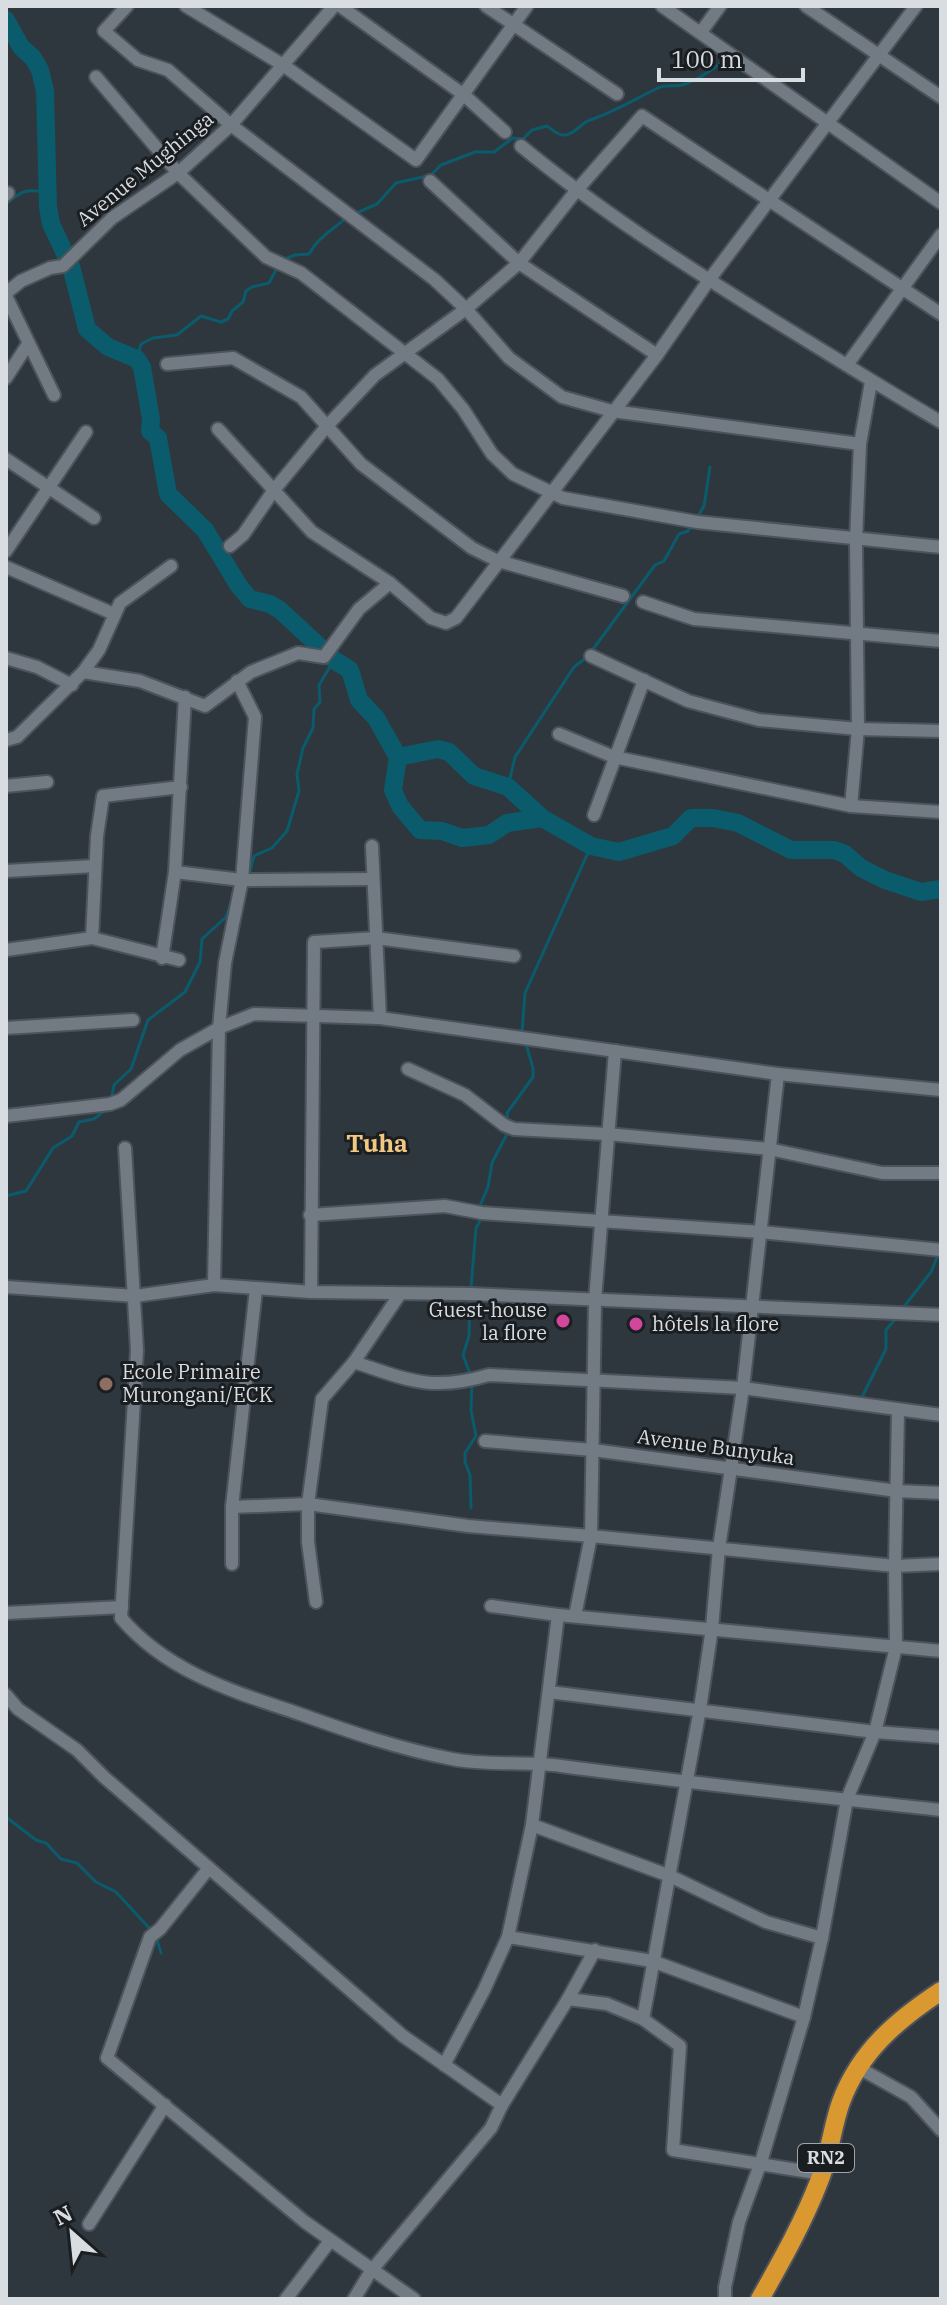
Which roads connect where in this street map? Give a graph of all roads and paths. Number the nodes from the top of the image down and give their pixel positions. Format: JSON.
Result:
{"nodes":[{"id":1,"x":127,"y":6,"type":"edge"},
{"id":2,"x":186,"y":6,"type":"edge"},
{"id":3,"x":337,"y":6,"type":"edge"},
{"id":4,"x":486,"y":6,"type":"edge"},
{"id":5,"x":527,"y":6,"type":"edge"},
{"id":6,"x":662,"y":6,"type":"edge"},
{"id":7,"x":720,"y":6,"type":"edge"},
{"id":8,"x":806,"y":6,"type":"edge"},
{"id":9,"x":916,"y":6,"type":"edge"},
{"id":10,"x":514,"y":26,"type":"junction"},
{"id":11,"x":701,"y":32,"type":"junction"},
{"id":12,"x":877,"y":55,"type":"junction"},
{"id":13,"x":283,"y":65,"type":"junction"},
{"id":14,"x":96,"y":77,"type":"dead end"},
{"id":15,"x":617,"y":94,"type":"dead end"},
{"id":16,"x":464,"y":95,"type":"junction"},
{"id":17,"x":941,"y":97,"type":"edge"},
{"id":18,"x":828,"y":124,"type":"junction"},
{"id":19,"x":231,"y":125,"type":"junction"},
{"id":20,"x":505,"y":132,"type":"dead end"},
{"id":21,"x":521,"y":146,"type":"dead end"},
{"id":22,"x":178,"y":173,"type":"junction"},
{"id":23,"x":430,"y":181,"type":"dead end"},
{"id":24,"x":576,"y":191,"type":"junction"},
{"id":25,"x":769,"y":200,"type":"junction"},
{"id":26,"x":941,"y":203,"type":"edge"},
{"id":27,"x":941,"y":235,"type":"edge"},
{"id":28,"x":519,"y":263,"type":"junction"},
{"id":29,"x":709,"y":280,"type":"junction"},
{"id":30,"x":904,"y":288,"type":"junction"},
{"id":31,"x":6,"y":294,"type":"edge"},
{"id":32,"x":466,"y":309,"type":"junction"},
{"id":33,"x":941,"y":314,"type":"edge"},
{"id":34,"x":28,"y":344,"type":"junction"},
{"id":35,"x":406,"y":352,"type":"junction"},
{"id":36,"x":657,"y":355,"type":"junction"},
{"id":37,"x":167,"y":364,"type":"dead end"},
{"id":38,"x":847,"y":365,"type":"junction"},
{"id":39,"x":6,"y":378,"type":"edge"},
{"id":40,"x":871,"y":382,"type":"junction"},
{"id":41,"x":54,"y":395,"type":"dead end"},
{"id":42,"x":612,"y":411,"type":"junction"},
{"id":43,"x":941,"y":422,"type":"edge"},
{"id":44,"x":327,"y":426,"type":"junction"},
{"id":45,"x":218,"y":429,"type":"dead end"},
{"id":46,"x":86,"y":432,"type":"dead end"},
{"id":47,"x":860,"y":444,"type":"junction"},
{"id":48,"x":6,"y":459,"type":"edge"},
{"id":49,"x":50,"y":489,"type":"junction"},
{"id":50,"x":274,"y":490,"type":"junction"},
{"id":51,"x":550,"y":492,"type":"junction"},
{"id":52,"x":94,"y":518,"type":"dead end"},
{"id":53,"x":856,"y":540,"type":"junction"},
{"id":54,"x":230,"y":546,"type":"dead end"},
{"id":55,"x":941,"y":547,"type":"edge"},
{"id":56,"x":6,"y":551,"type":"edge"},
{"id":57,"x":498,"y":561,"type":"junction"},
{"id":58,"x":171,"y":566,"type":"dead end"},
{"id":59,"x":6,"y":567,"type":"edge"},
{"id":60,"x":390,"y":583,"type":"junction"},
{"id":61,"x":623,"y":596,"type":"dead end"},
{"id":62,"x":643,"y":602,"type":"dead end"},
{"id":63,"x":114,"y":614,"type":"junction"},
{"id":64,"x":858,"y":635,"type":"junction"},
{"id":65,"x":941,"y":641,"type":"edge"},
{"id":66,"x":591,"y":656,"type":"dead end"},
{"id":67,"x":6,"y":658,"type":"edge"},
{"id":68,"x":83,"y":672,"type":"junction"},
{"id":69,"x":644,"y":680,"type":"junction"},
{"id":70,"x":237,"y":681,"type":"junction"},
{"id":71,"x":72,"y":685,"type":"junction"},
{"id":72,"x":185,"y":697,"type":"junction"},
{"id":73,"x":858,"y":729,"type":"junction"},
{"id":74,"x":941,"y":731,"type":"edge"},
{"id":75,"x":559,"y":734,"type":"dead end"},
{"id":76,"x":6,"y":740,"type":"edge"},
{"id":77,"x":614,"y":757,"type":"junction"},
{"id":78,"x":47,"y":782,"type":"dead end"},
{"id":79,"x":6,"y":786,"type":"edge"},
{"id":80,"x":181,"y":787,"type":"junction"},
{"id":81,"x":851,"y":806,"type":"junction"},
{"id":82,"x":941,"y":812,"type":"edge"},
{"id":83,"x":594,"y":815,"type":"dead end"},
{"id":84,"x":372,"y":846,"type":"dead end"},
{"id":85,"x":95,"y":866,"type":"junction"},
{"id":86,"x":6,"y":871,"type":"edge"},
{"id":87,"x":175,"y":872,"type":"junction"},
{"id":88,"x":373,"y":879,"type":"junction"},
{"id":89,"x":242,"y":880,"type":"junction"},
{"id":90,"x":92,"y":938,"type":"junction"},
{"id":91,"x":376,"y":938,"type":"junction"},
{"id":92,"x":6,"y":950,"type":"edge"},
{"id":93,"x":514,"y":956,"type":"dead end"},
{"id":94,"x":162,"y":958,"type":"junction"},
{"id":95,"x":179,"y":960,"type":"dead end"},
{"id":96,"x":313,"y":1014,"type":"junction"},
{"id":97,"x":380,"y":1018,"type":"junction"},
{"id":98,"x":133,"y":1020,"type":"dead end"},
{"id":99,"x":6,"y":1028,"type":"edge"},
{"id":100,"x":219,"y":1028,"type":"junction"},
{"id":101,"x":615,"y":1051,"type":"junction"},
{"id":102,"x":408,"y":1069,"type":"dead end"},
{"id":103,"x":778,"y":1074,"type":"junction"},
{"id":104,"x":941,"y":1090,"type":"edge"},
{"id":105,"x":6,"y":1116,"type":"edge"},
{"id":106,"x":607,"y":1134,"type":"junction"},
{"id":107,"x":125,"y":1148,"type":"dead end"},
{"id":108,"x":769,"y":1149,"type":"junction"},
{"id":109,"x":941,"y":1173,"type":"edge"},
{"id":110,"x":310,"y":1215,"type":"junction"},
{"id":111,"x":601,"y":1223,"type":"junction"},
{"id":112,"x":761,"y":1232,"type":"junction"},
{"id":113,"x":939,"y":1249,"type":"edge"},
{"id":114,"x":214,"y":1285,"type":"junction"},
{"id":115,"x":6,"y":1287,"type":"edge"},
{"id":116,"x":256,"y":1289,"type":"junction"},
{"id":117,"x":311,"y":1292,"type":"junction"},
{"id":118,"x":400,"y":1294,"type":"junction"},
{"id":119,"x":135,"y":1296,"type":"junction"},
{"id":120,"x":595,"y":1300,"type":"junction"},
{"id":121,"x":753,"y":1307,"type":"junction"},
{"id":122,"x":941,"y":1315,"type":"edge"},
{"id":123,"x":354,"y":1362,"type":"junction"},
{"id":124,"x":594,"y":1380,"type":"junction"},
{"id":125,"x":743,"y":1388,"type":"junction"},
{"id":126,"x":898,"y":1411,"type":"junction"},
{"id":127,"x":941,"y":1415,"type":"edge"},
{"id":128,"x":485,"y":1441,"type":"dead end"},
{"id":129,"x":593,"y":1450,"type":"junction"},
{"id":130,"x":731,"y":1470,"type":"junction"},
{"id":131,"x":897,"y":1491,"type":"junction"},
{"id":132,"x":941,"y":1493,"type":"edge"},
{"id":133,"x":308,"y":1504,"type":"junction"},
{"id":134,"x":232,"y":1507,"type":"junction"},
{"id":135,"x":591,"y":1536,"type":"junction"},
{"id":136,"x":719,"y":1548,"type":"junction"},
{"id":137,"x":232,"y":1564,"type":"dead end"},
{"id":138,"x":941,"y":1564,"type":"edge"},
{"id":139,"x":895,"y":1566,"type":"junction"},
{"id":140,"x":316,"y":1602,"type":"dead end"},
{"id":141,"x":491,"y":1606,"type":"dead end"},
{"id":142,"x":122,"y":1607,"type":"junction"},
{"id":143,"x":6,"y":1613,"type":"edge"},
{"id":144,"x":558,"y":1615,"type":"junction"},
{"id":145,"x":575,"y":1616,"type":"junction"},
{"id":146,"x":712,"y":1628,"type":"junction"},
{"id":147,"x":896,"y":1647,"type":"junction"},
{"id":148,"x":941,"y":1651,"type":"edge"},
{"id":149,"x":549,"y":1692,"type":"junction"},
{"id":150,"x":6,"y":1695,"type":"edge"},
{"id":151,"x":700,"y":1709,"type":"junction"},
{"id":152,"x":875,"y":1732,"type":"junction"},
{"id":153,"x":941,"y":1737,"type":"edge"},
{"id":154,"x":542,"y":1763,"type":"junction"},
{"id":155,"x":687,"y":1783,"type":"junction"},
{"id":156,"x":847,"y":1799,"type":"junction"},
{"id":157,"x":941,"y":1810,"type":"edge"},
{"id":158,"x":532,"y":1825,"type":"junction"},
{"id":159,"x":209,"y":1868,"type":"junction"},
{"id":160,"x":670,"y":1876,"type":"junction"},
{"id":161,"x":508,"y":1937,"type":"junction"},
{"id":162,"x":822,"y":1938,"type":"junction"},
{"id":163,"x":595,"y":1950,"type":"junction"},
{"id":164,"x":652,"y":1961,"type":"junction"},
{"id":165,"x":941,"y":1991,"type":"edge"},
{"id":166,"x":568,"y":1999,"type":"junction"},
{"id":167,"x":804,"y":2017,"type":"junction"},
{"id":168,"x":643,"y":2019,"type":"junction"},
{"id":169,"x":444,"y":2065,"type":"junction"},
{"id":170,"x":859,"y":2068,"type":"junction"},
{"id":171,"x":165,"y":2105,"type":"junction"},
{"id":172,"x":502,"y":2105,"type":"junction"},
{"id":173,"x":941,"y":2130,"type":"edge"},
{"id":174,"x":761,"y":2162,"type":"junction"},
{"id":175,"x":822,"y":2174,"type":"junction"},
{"id":176,"x":89,"y":2224,"type":"dead end"},
{"id":177,"x":330,"y":2241,"type":"junction"},
{"id":178,"x":371,"y":2271,"type":"junction"},
{"id":179,"x":286,"y":2299,"type":"edge"},
{"id":180,"x":354,"y":2299,"type":"edge"},
{"id":181,"x":414,"y":2299,"type":"edge"},
{"id":182,"x":725,"y":2299,"type":"edge"},
{"id":183,"x":760,"y":2299,"type":"edge"}],
"edges":[{"from":1,"to":19,"type":"street"},
{"from":2,"to":13,"type":"street"},
{"from":3,"to":13,"type":"street","name":"Avenue Mughinga"},
{"from":3,"to":16,"type":"street"},
{"from":4,"to":10,"type":"street"},
{"from":5,"to":10,"type":"street"},
{"from":6,"to":11,"type":"street"},
{"from":7,"to":11,"type":"street"},
{"from":8,"to":12,"type":"street"},
{"from":9,"to":12,"type":"street"},
{"from":10,"to":15,"type":"street"},
{"from":10,"to":16,"type":"street"},
{"from":11,"to":18,"type":"street"},
{"from":12,"to":17,"type":"street"},
{"from":12,"to":18,"type":"street"},
{"from":13,"to":16,"type":"street"},
{"from":13,"to":19,"type":"street","name":"Avenue Mughinga"},
{"from":14,"to":22,"type":"street"},
{"from":16,"to":20,"type":"street"},
{"from":18,"to":25,"type":"street"},
{"from":18,"to":26,"type":"street"},
{"from":19,"to":22,"type":"street","name":"Avenue Mughinga"},
{"from":19,"to":32,"type":"street"},
{"from":21,"to":24,"type":"street"},
{"from":22,"to":31,"type":"street","name":"Avenue Mughinga"},
{"from":22,"to":35,"type":"street"},
{"from":23,"to":28,"type":"street"},
{"from":24,"to":25,"type":"street"},
{"from":24,"to":28,"type":"street"},
{"from":24,"to":29,"type":"street"},
{"from":25,"to":29,"type":"street"},
{"from":25,"to":30,"type":"street"},
{"from":27,"to":30,"type":"street"},
{"from":28,"to":32,"type":"street"},
{"from":28,"to":36,"type":"street"},
{"from":29,"to":36,"type":"street"},
{"from":29,"to":38,"type":"street"},
{"from":30,"to":33,"type":"street"},
{"from":30,"to":38,"type":"street"},
{"from":31,"to":34,"type":"street"},
{"from":32,"to":35,"type":"street"},
{"from":32,"to":42,"type":"street"},
{"from":34,"to":39,"type":"street"},
{"from":34,"to":41,"type":"street"},
{"from":35,"to":44,"type":"street"},
{"from":35,"to":51,"type":"street"},
{"from":36,"to":42,"type":"street"},
{"from":37,"to":44,"type":"street"},
{"from":38,"to":40,"type":"street"},
{"from":40,"to":43,"type":"street"},
{"from":40,"to":47,"type":"street"},
{"from":42,"to":47,"type":"street"},
{"from":42,"to":51,"type":"street"},
{"from":44,"to":50,"type":"street"},
{"from":44,"to":57,"type":"street"},
{"from":45,"to":50,"type":"street"},
{"from":46,"to":49,"type":"street"},
{"from":47,"to":53,"type":"street"},
{"from":48,"to":49,"type":"street"},
{"from":49,"to":52,"type":"street"},
{"from":49,"to":56,"type":"street"},
{"from":50,"to":54,"type":"street"},
{"from":50,"to":60,"type":"street"},
{"from":51,"to":53,"type":"street"},
{"from":51,"to":57,"type":"street"},
{"from":53,"to":55,"type":"street"},
{"from":53,"to":64,"type":"street"},
{"from":57,"to":60,"type":"street"},
{"from":57,"to":61,"type":"street"},
{"from":58,"to":63,"type":"street"},
{"from":59,"to":63,"type":"street"},
{"from":60,"to":70,"type":"street"},
{"from":62,"to":64,"type":"street"},
{"from":63,"to":68,"type":"street"},
{"from":64,"to":65,"type":"street"},
{"from":64,"to":73,"type":"street"},
{"from":66,"to":69,"type":"street"},
{"from":67,"to":71,"type":"street"},
{"from":68,"to":71,"type":"street"},
{"from":68,"to":72,"type":"street"},
{"from":69,"to":73,"type":"street"},
{"from":69,"to":77,"type":"street"},
{"from":70,"to":72,"type":"street"},
{"from":70,"to":89,"type":"street"},
{"from":71,"to":76,"type":"street"},
{"from":72,"to":80,"type":"street"},
{"from":73,"to":74,"type":"street"},
{"from":73,"to":81,"type":"street"},
{"from":75,"to":77,"type":"street"},
{"from":77,"to":81,"type":"street"},
{"from":77,"to":83,"type":"street"},
{"from":78,"to":79,"type":"street"},
{"from":80,"to":85,"type":"street"},
{"from":80,"to":87,"type":"street"},
{"from":81,"to":82,"type":"street"},
{"from":84,"to":88,"type":"street"},
{"from":85,"to":86,"type":"street"},
{"from":85,"to":90,"type":"street"},
{"from":87,"to":89,"type":"street"},
{"from":87,"to":94,"type":"street"},
{"from":88,"to":89,"type":"street"},
{"from":88,"to":91,"type":"street"},
{"from":89,"to":100,"type":"street"},
{"from":90,"to":92,"type":"street"},
{"from":90,"to":94,"type":"street"},
{"from":91,"to":93,"type":"street"},
{"from":91,"to":96,"type":"street"},
{"from":91,"to":97,"type":"street"},
{"from":94,"to":95,"type":"street"},
{"from":96,"to":97,"type":"street"},
{"from":96,"to":100,"type":"street"},
{"from":96,"to":110,"type":"street"},
{"from":97,"to":101,"type":"street"},
{"from":98,"to":99,"type":"street"},
{"from":100,"to":105,"type":"street"},
{"from":100,"to":114,"type":"street"},
{"from":101,"to":103,"type":"street"},
{"from":101,"to":106,"type":"street"},
{"from":102,"to":106,"type":"street"},
{"from":103,"to":104,"type":"street"},
{"from":103,"to":108,"type":"street"},
{"from":106,"to":108,"type":"street"},
{"from":106,"to":111,"type":"street"},
{"from":107,"to":119,"type":"street"},
{"from":108,"to":109,"type":"street"},
{"from":108,"to":112,"type":"street"},
{"from":110,"to":111,"type":"street"},
{"from":110,"to":117,"type":"street"},
{"from":111,"to":112,"type":"street"},
{"from":111,"to":120,"type":"street"},
{"from":112,"to":113,"type":"street"},
{"from":112,"to":121,"type":"street"},
{"from":114,"to":116,"type":"street"},
{"from":114,"to":119,"type":"street"},
{"from":115,"to":119,"type":"street"},
{"from":116,"to":117,"type":"street"},
{"from":116,"to":134,"type":"street"},
{"from":117,"to":118,"type":"street"},
{"from":118,"to":120,"type":"street"},
{"from":118,"to":123,"type":"street"},
{"from":119,"to":142,"type":"street"},
{"from":120,"to":121,"type":"street"},
{"from":120,"to":124,"type":"street"},
{"from":121,"to":122,"type":"street"},
{"from":121,"to":125,"type":"street"},
{"from":123,"to":124,"type":"street"},
{"from":123,"to":133,"type":"street"},
{"from":124,"to":125,"type":"street"},
{"from":124,"to":129,"type":"street"},
{"from":125,"to":126,"type":"street"},
{"from":125,"to":130,"type":"street"},
{"from":126,"to":127,"type":"street"},
{"from":126,"to":131,"type":"street"},
{"from":128,"to":129,"type":"street","name":"Avenue Bunyuka"},
{"from":129,"to":130,"type":"street","name":"Avenue Bunyuka"},
{"from":129,"to":135,"type":"street"},
{"from":130,"to":131,"type":"street","name":"Avenue Bunyuka"},
{"from":130,"to":136,"type":"street"},
{"from":131,"to":132,"type":"street","name":"Avenue Bunyuka"},
{"from":131,"to":139,"type":"street"},
{"from":133,"to":134,"type":"street"},
{"from":133,"to":135,"type":"street"},
{"from":133,"to":140,"type":"street"},
{"from":134,"to":137,"type":"street"},
{"from":135,"to":136,"type":"street"},
{"from":135,"to":145,"type":"street"},
{"from":136,"to":139,"type":"street"},
{"from":136,"to":146,"type":"street"},
{"from":138,"to":139,"type":"street"},
{"from":139,"to":147,"type":"street"},
{"from":141,"to":144,"type":"street"},
{"from":142,"to":143,"type":"street"},
{"from":142,"to":154,"type":"street"},
{"from":144,"to":145,"type":"street"},
{"from":144,"to":149,"type":"street"},
{"from":145,"to":146,"type":"street"},
{"from":146,"to":147,"type":"street"},
{"from":146,"to":151,"type":"street"},
{"from":147,"to":148,"type":"street"},
{"from":147,"to":152,"type":"street"},
{"from":149,"to":151,"type":"street"},
{"from":149,"to":154,"type":"street"},
{"from":150,"to":159,"type":"street"},
{"from":151,"to":152,"type":"street"},
{"from":151,"to":155,"type":"street"},
{"from":152,"to":153,"type":"street"},
{"from":152,"to":156,"type":"street"},
{"from":154,"to":155,"type":"street"},
{"from":154,"to":158,"type":"street"},
{"from":155,"to":156,"type":"street"},
{"from":155,"to":160,"type":"street"},
{"from":156,"to":157,"type":"street"},
{"from":156,"to":162,"type":"street"},
{"from":158,"to":160,"type":"street"},
{"from":158,"to":161,"type":"street"},
{"from":159,"to":169,"type":"street"},
{"from":159,"to":171,"type":"street"},
{"from":160,"to":162,"type":"street"},
{"from":160,"to":164,"type":"street"},
{"from":161,"to":163,"type":"street"},
{"from":161,"to":169,"type":"street"},
{"from":162,"to":167,"type":"street"},
{"from":163,"to":164,"type":"street"},
{"from":163,"to":166,"type":"street"},
{"from":164,"to":167,"type":"street"},
{"from":164,"to":168,"type":"street"},
{"from":165,"to":170,"type":"highway","number":"RN2"},
{"from":166,"to":168,"type":"street"},
{"from":166,"to":172,"type":"street"},
{"from":167,"to":174,"type":"street"},
{"from":168,"to":174,"type":"street"},
{"from":169,"to":172,"type":"street"},
{"from":170,"to":173,"type":"street"},
{"from":170,"to":175,"type":"highway","number":"RN2"},
{"from":171,"to":176,"type":"street"},
{"from":171,"to":177,"type":"street"},
{"from":172,"to":178,"type":"street"},
{"from":174,"to":175,"type":"street"},
{"from":174,"to":182,"type":"street"},
{"from":175,"to":183,"type":"highway","number":"RN2"},
{"from":177,"to":178,"type":"street"},
{"from":177,"to":179,"type":"street"},
{"from":178,"to":180,"type":"street"},
{"from":178,"to":181,"type":"street"}]}
